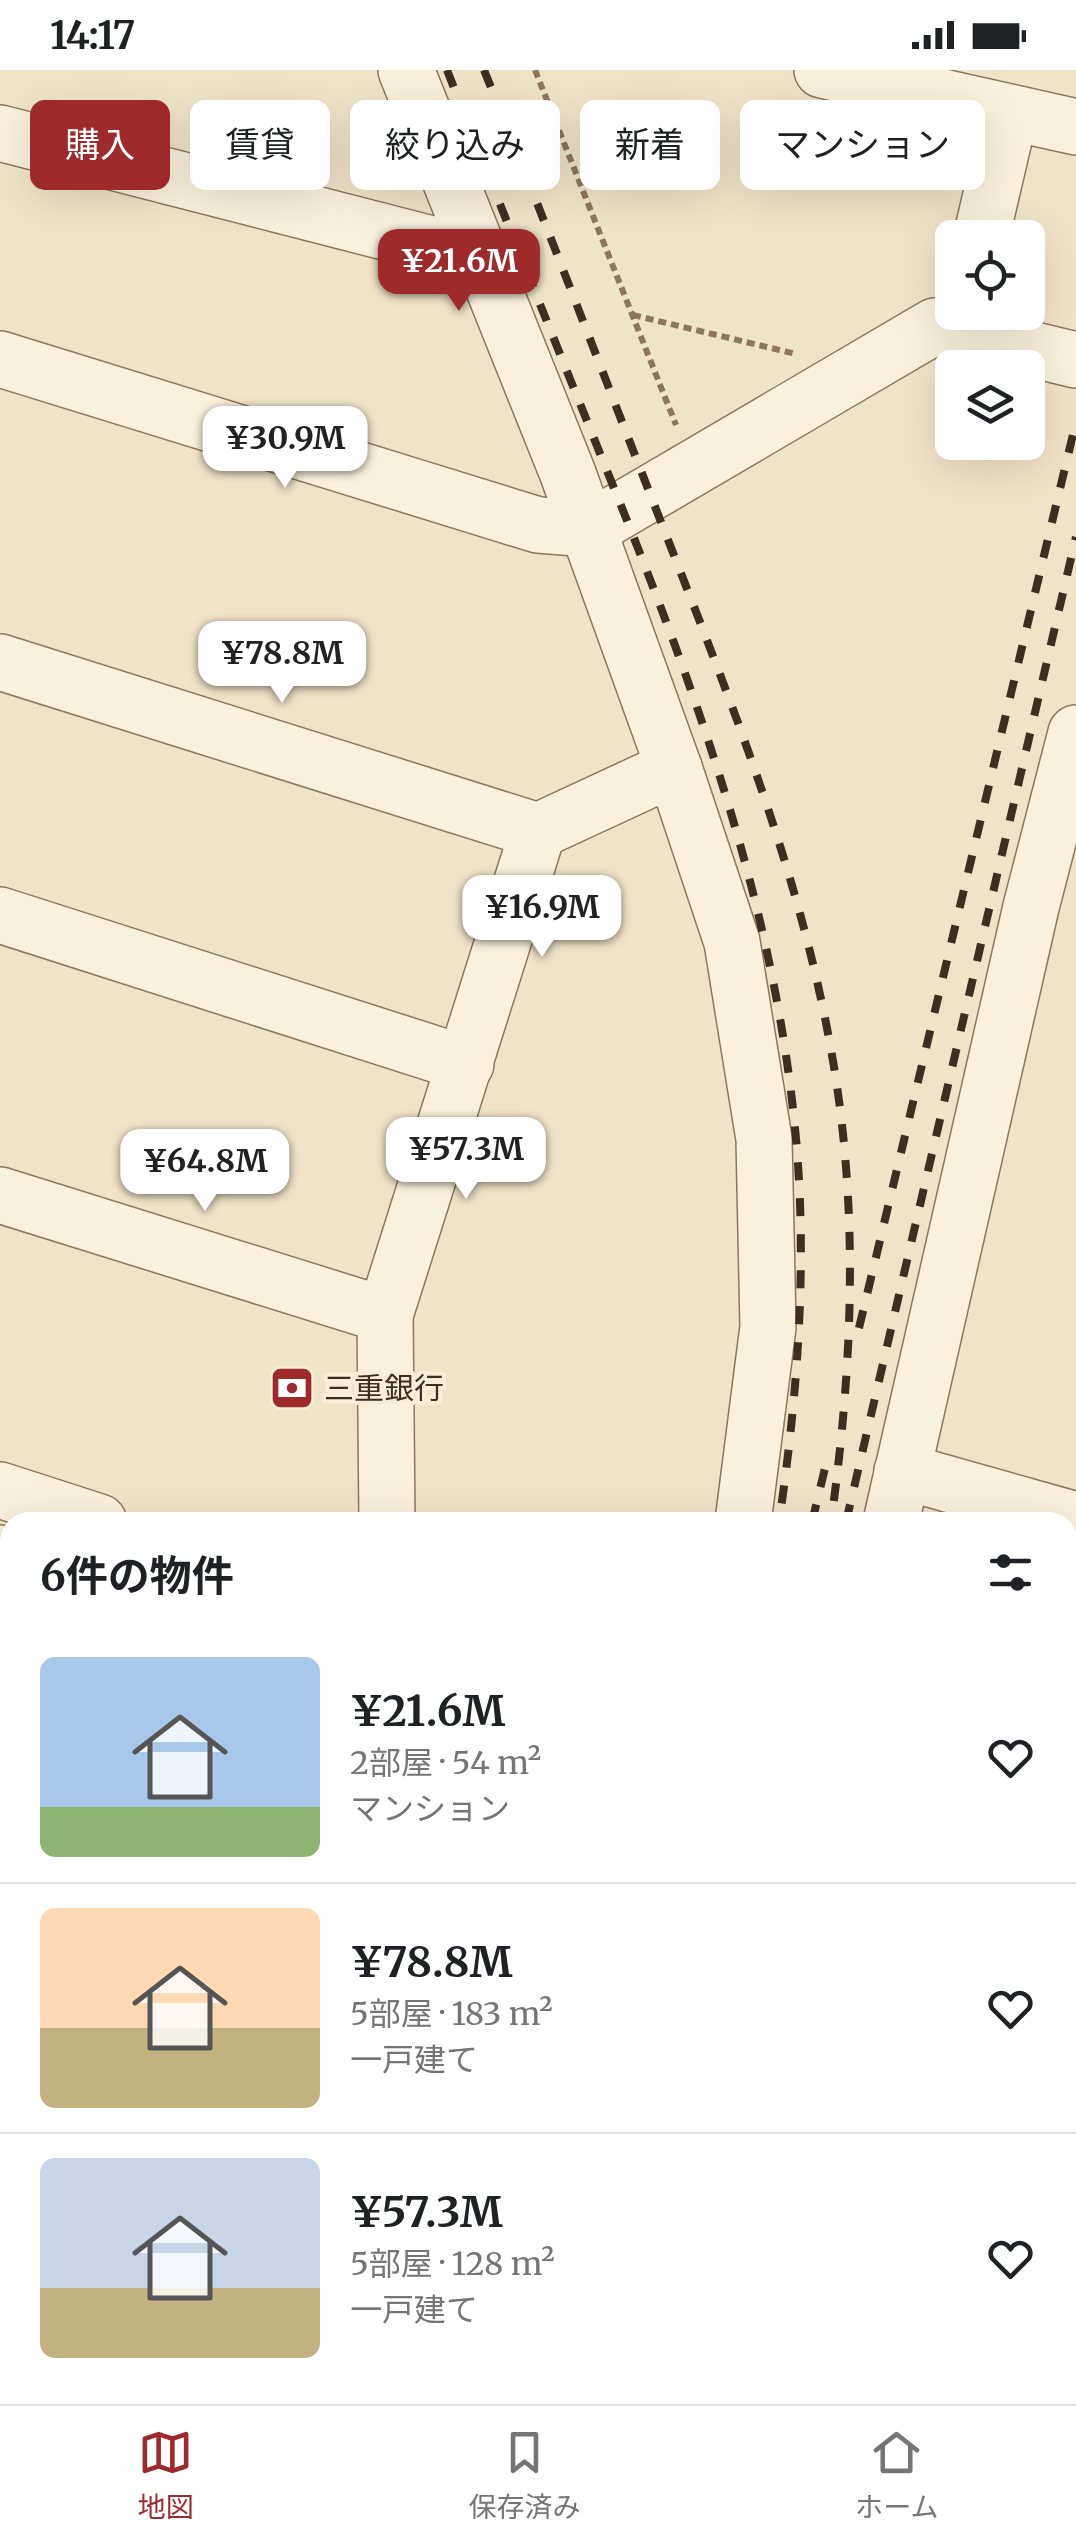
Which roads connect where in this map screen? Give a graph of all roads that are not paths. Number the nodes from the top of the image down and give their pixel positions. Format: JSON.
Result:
{"nodes":[{"id":1,"x":406,"y":70,"type":"edge"},
{"id":2,"x":822,"y":70,"type":"edge"},
{"id":3,"x":1010,"y":114,"type":"junction"},
{"id":4,"x":1076,"y":127,"type":"edge"},
{"id":5,"x":0,"y":133,"type":"edge"},
{"id":6,"x":985,"y":220,"type":"edge"},
{"id":7,"x":482,"y":257,"type":"junction"},
{"id":8,"x":935,"y":326,"type":"edge"},
{"id":9,"x":985,"y":330,"type":"edge"},
{"id":10,"x":0,"y":359,"type":"edge"},
{"id":11,"x":1076,"y":360,"type":"edge"},
{"id":12,"x":589,"y":529,"type":"junction"},
{"id":13,"x":0,"y":662,"type":"edge"},
{"id":14,"x":1076,"y":733,"type":"edge"},
{"id":15,"x":674,"y":768,"type":"junction"},
{"id":16,"x":538,"y":831,"type":"junction"},
{"id":17,"x":1054,"y":911,"type":"edge"},
{"id":18,"x":0,"y":914,"type":"edge"},
{"id":19,"x":466,"y":1064,"type":"junction"},
{"id":20,"x":0,"y":1196,"type":"edge"},
{"id":21,"x":385,"y":1315,"type":"junction"},
{"id":22,"x":0,"y":1490,"type":"edge"},
{"id":23,"x":897,"y":1496,"type":"edge"},
{"id":24,"x":68,"y":1512,"type":"edge"},
{"id":25,"x":387,"y":1512,"type":"edge"},
{"id":26,"x":745,"y":1512,"type":"edge"},
{"id":27,"x":1016,"y":1512,"type":"edge"}],
"edges":[{"from":1,"to":7,"type":"street"},
{"from":2,"to":3,"type":"street"},
{"from":3,"to":4,"type":"street"},
{"from":3,"to":6,"type":"street"},
{"from":5,"to":7,"type":"street"},
{"from":7,"to":12,"type":"street"},
{"from":8,"to":12,"type":"street"},
{"from":9,"to":11,"type":"street"},
{"from":10,"to":12,"type":"street"},
{"from":12,"to":15,"type":"street"},
{"from":13,"to":16,"type":"street"},
{"from":14,"to":17,"type":"street"},
{"from":15,"to":16,"type":"street"},
{"from":15,"to":26,"type":"street"},
{"from":16,"to":19,"type":"street"},
{"from":17,"to":23,"type":"street"},
{"from":18,"to":19,"type":"street"},
{"from":19,"to":21,"type":"street"},
{"from":20,"to":21,"type":"street"},
{"from":21,"to":25,"type":"street"},
{"from":22,"to":24,"type":"street"},
{"from":23,"to":27,"type":"street"}]}
